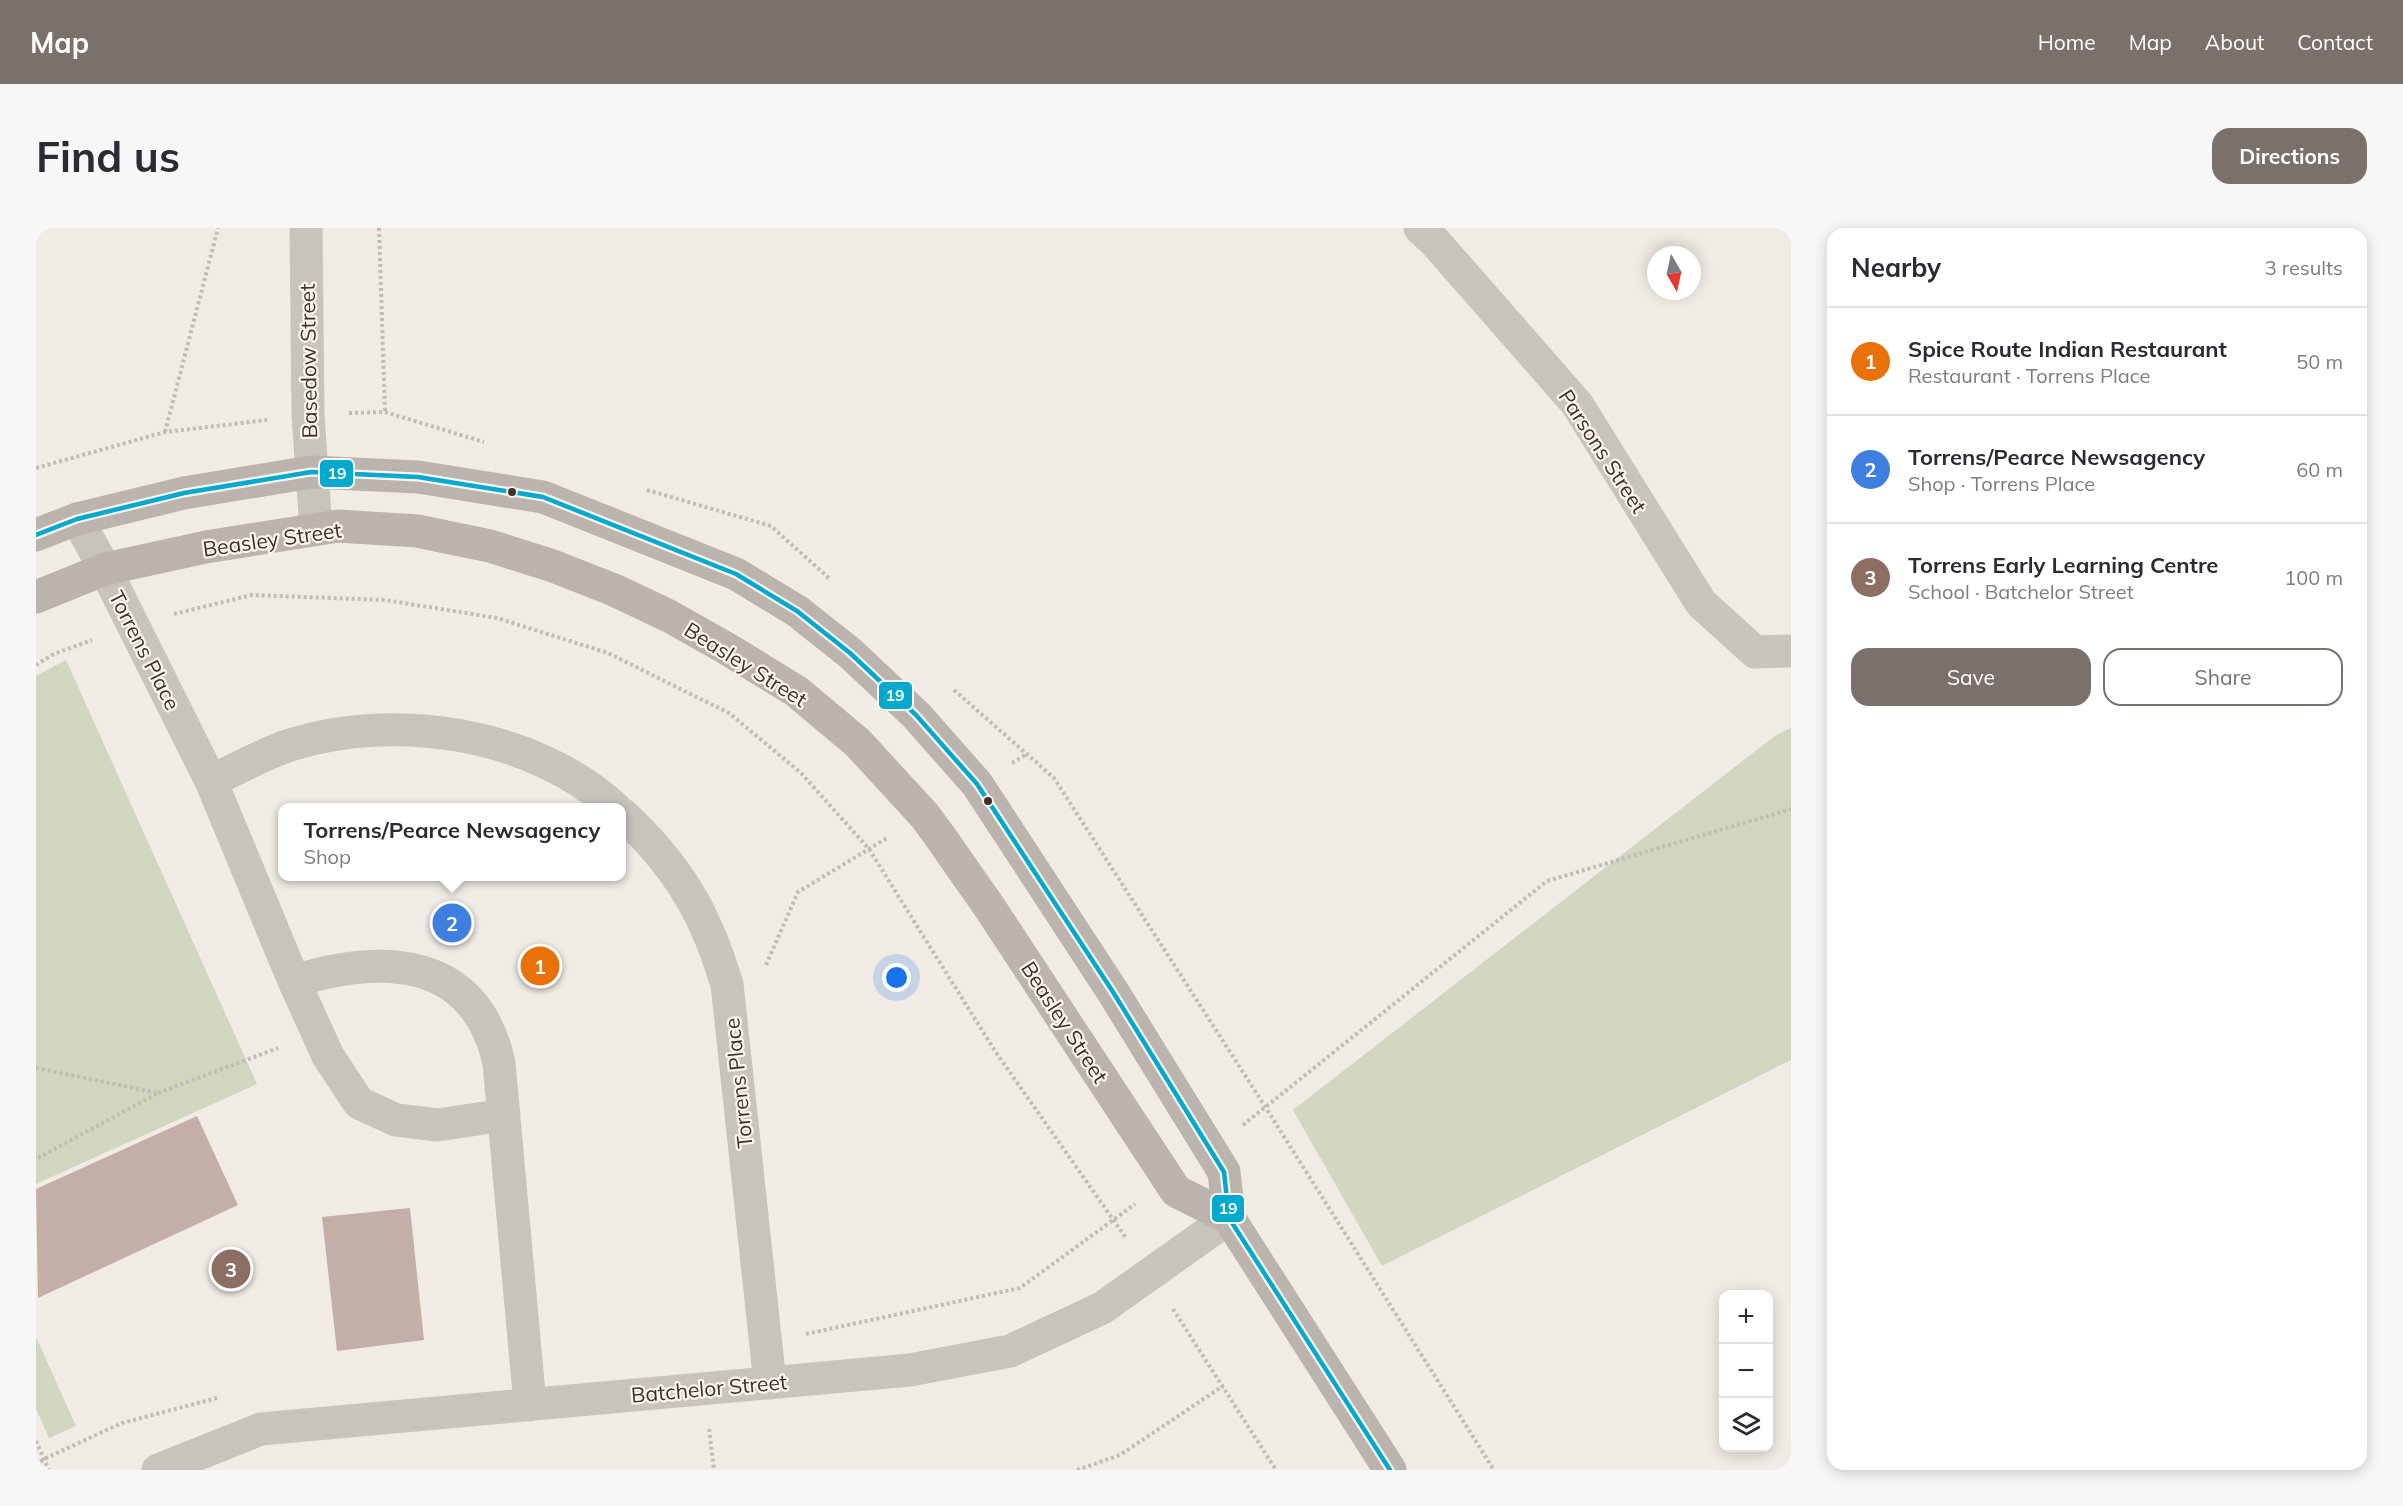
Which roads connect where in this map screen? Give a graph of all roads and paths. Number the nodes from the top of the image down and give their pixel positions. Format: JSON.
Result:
{"nodes":[{"id":1,"x":218,"y":228,"type":"edge"},
{"id":2,"x":306,"y":228,"type":"edge"},
{"id":3,"x":379,"y":228,"type":"edge"},
{"id":4,"x":1420,"y":228,"type":"edge"},
{"id":5,"x":385,"y":412,"type":"dead end"},
{"id":6,"x":165,"y":432,"type":"dead end"},
{"id":7,"x":311,"y":472,"type":"junction"},
{"id":8,"x":77,"y":519,"type":"junction"},
{"id":9,"x":316,"y":529,"type":"junction"},
{"id":10,"x":36,"y":536,"type":"edge"},
{"id":11,"x":105,"y":569,"type":"junction"},
{"id":12,"x":36,"y":597,"type":"edge"},
{"id":13,"x":1791,"y":651,"type":"edge"},
{"id":14,"x":1027,"y":754,"type":"dead end"},
{"id":15,"x":211,"y":781,"type":"junction"},
{"id":16,"x":977,"y":784,"type":"junction"},
{"id":17,"x":609,"y":803,"type":"edge"},
{"id":18,"x":1791,"y":809,"type":"edge"},
{"id":19,"x":925,"y":816,"type":"junction"},
{"id":20,"x":626,"y":818,"type":"edge"},
{"id":21,"x":764,"y":969,"type":"dead end"},
{"id":22,"x":294,"y":981,"type":"junction"},
{"id":23,"x":318,"y":1033,"type":"junction"},
{"id":24,"x":36,"y":1068,"type":"edge"},
{"id":25,"x":158,"y":1093,"type":"junction"},
{"id":26,"x":1266,"y":1108,"type":"dead end"},
{"id":27,"x":504,"y":1115,"type":"junction"},
{"id":28,"x":36,"y":1159,"type":"edge"},
{"id":29,"x":1229,"y":1218,"type":"junction"},
{"id":30,"x":1113,"y":1220,"type":"dead end"},
{"id":31,"x":1150,"y":1274,"type":"junction"},
{"id":32,"x":770,"y":1383,"type":"junction"},
{"id":33,"x":1223,"y":1386,"type":"junction"},
{"id":34,"x":530,"y":1405,"type":"junction"},
{"id":35,"x":36,"y":1441,"type":"edge"},
{"id":36,"x":49,"y":1470,"type":"edge"},
{"id":37,"x":158,"y":1470,"type":"edge"},
{"id":38,"x":1077,"y":1470,"type":"edge"},
{"id":39,"x":1276,"y":1470,"type":"edge"},
{"id":40,"x":1390,"y":1470,"type":"edge"}],
"edges":[{"from":1,"to":6,"type":"path"},
{"from":2,"to":7,"type":"street","name":"Basedow Street"},
{"from":3,"to":5,"type":"path"},
{"from":4,"to":13,"type":"street","name":"Parsons Street"},
{"from":7,"to":8,"type":"main road"},
{"from":7,"to":9,"type":"street","name":"Basedow Street"},
{"from":7,"to":16,"type":"main road"},
{"from":8,"to":10,"type":"main road"},
{"from":8,"to":11,"type":"street","name":"Torrens Place"},
{"from":9,"to":11,"type":"main road","name":"Beasley Street"},
{"from":9,"to":19,"type":"main road","name":"Beasley Street"},
{"from":11,"to":12,"type":"main road","name":"Beasley Street"},
{"from":11,"to":15,"type":"street","name":"Torrens Place"},
{"from":14,"to":16,"type":"path"},
{"from":15,"to":17,"type":"street"},
{"from":15,"to":22,"type":"street","name":"Torrens Place"},
{"from":16,"to":29,"type":"main road"},
{"from":18,"to":26,"type":"path"},
{"from":19,"to":21,"type":"path"},
{"from":19,"to":29,"type":"main road","name":"Beasley Street"},
{"from":20,"to":32,"type":"street","name":"Torrens Place"},
{"from":22,"to":23,"type":"street","name":"Torrens Place"},
{"from":22,"to":27,"type":"street"},
{"from":23,"to":25,"type":"path"},
{"from":23,"to":27,"type":"street","name":"Torrens Place"},
{"from":24,"to":25,"type":"path"},
{"from":25,"to":28,"type":"path"},
{"from":27,"to":34,"type":"street"},
{"from":29,"to":31,"type":"street","name":"Batchelor Street"},
{"from":29,"to":40,"type":"main road"},
{"from":30,"to":31,"type":"path"},
{"from":31,"to":32,"type":"street","name":"Batchelor Street"},
{"from":31,"to":33,"type":"path"},
{"from":32,"to":34,"type":"street","name":"Batchelor Street"},
{"from":33,"to":38,"type":"path"},
{"from":33,"to":39,"type":"path"},
{"from":34,"to":37,"type":"street","name":"Batchelor Street"},
{"from":35,"to":36,"type":"path"}]}
